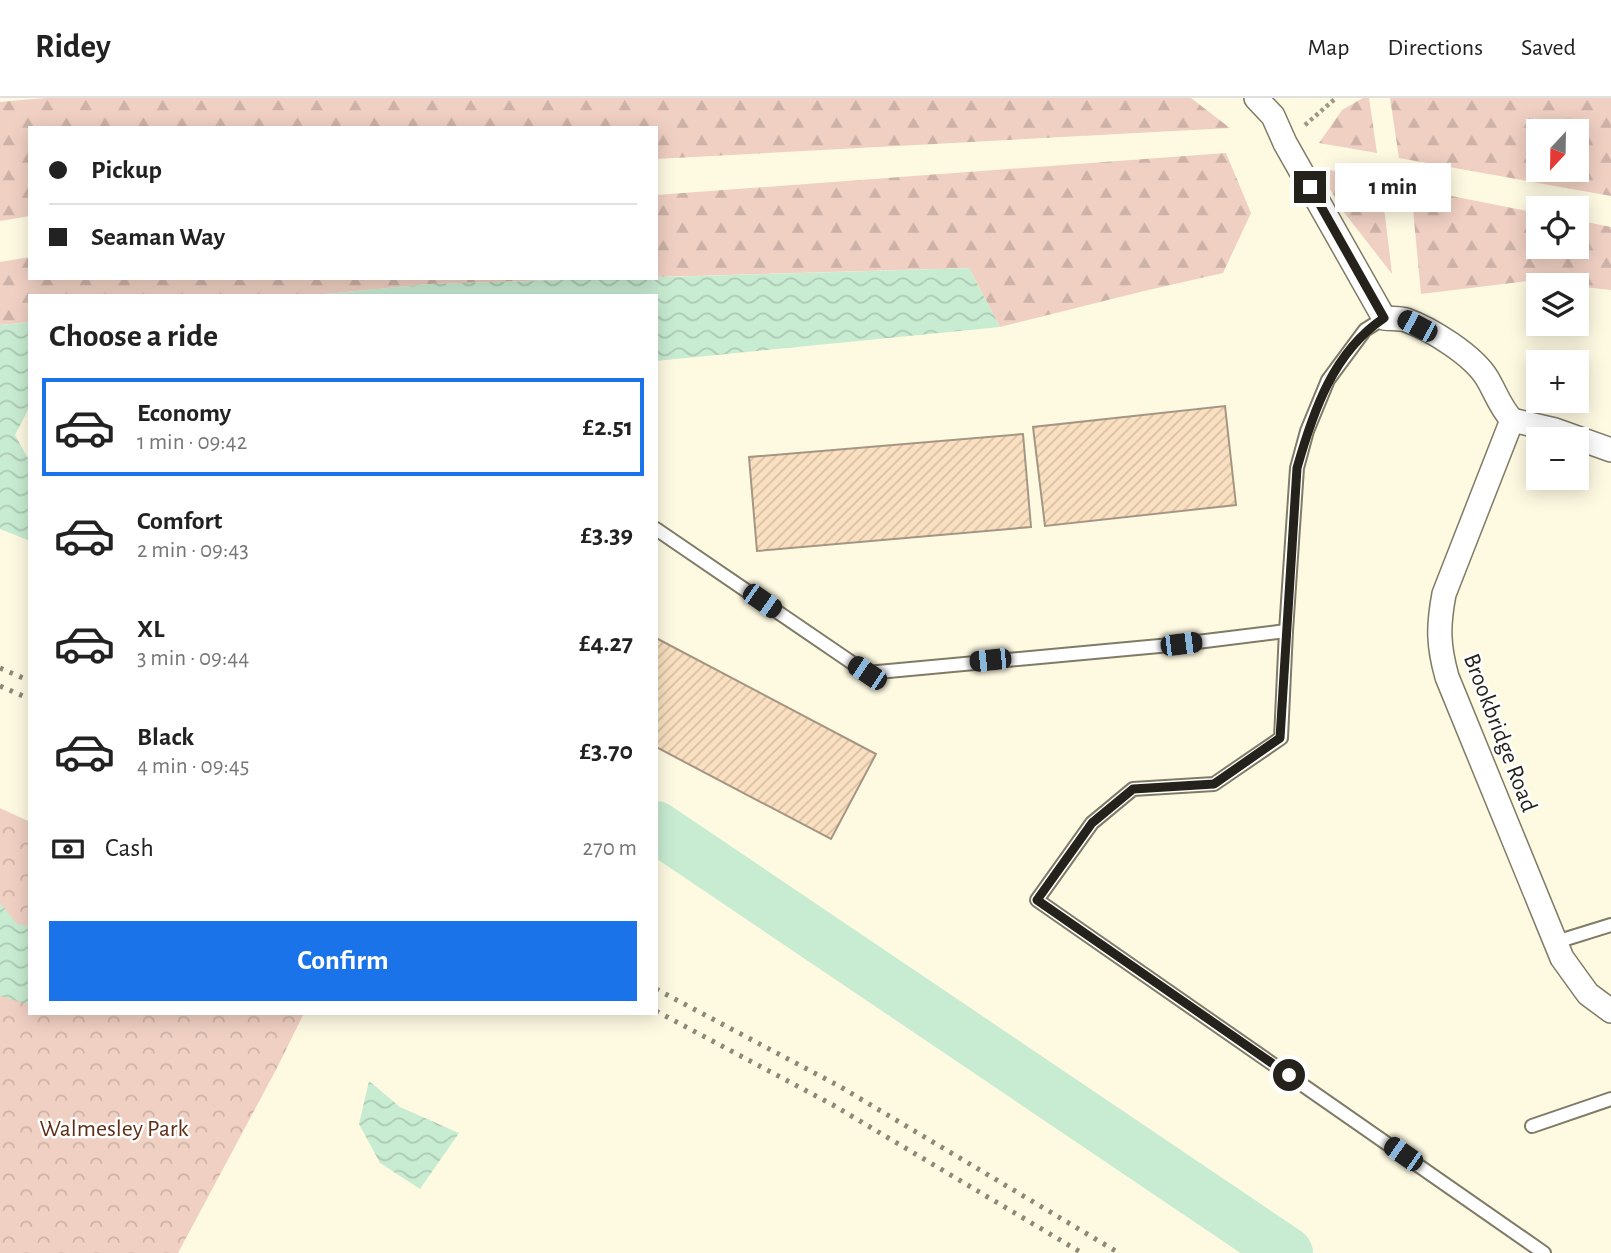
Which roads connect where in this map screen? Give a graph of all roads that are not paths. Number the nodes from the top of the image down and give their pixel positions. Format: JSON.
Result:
{"nodes":[{"id":1,"x":1256,"y":98,"type":"edge"},
{"id":2,"x":1384,"y":318,"type":"junction"},
{"id":3,"x":1512,"y":420,"type":"junction"},
{"id":4,"x":1611,"y":450,"type":"edge"},
{"id":5,"x":658,"y":530,"type":"edge"},
{"id":6,"x":1286,"y":631,"type":"junction"},
{"id":7,"x":1611,"y":925,"type":"edge"},
{"id":8,"x":1556,"y":942,"type":"junction"},
{"id":9,"x":1611,"y":1010,"type":"edge"},
{"id":10,"x":1611,"y":1099,"type":"edge"},
{"id":11,"x":1532,"y":1126,"type":"dead end"},
{"id":12,"x":1544,"y":1253,"type":"edge"}],
"edges":[{"from":1,"to":2,"type":"street"},
{"from":2,"to":3,"type":"street"},
{"from":2,"to":6,"type":"lane"},
{"from":3,"to":4,"type":"street"},
{"from":3,"to":8,"type":"street","name":"Brookbridge Road"},
{"from":5,"to":6,"type":"lane"},
{"from":6,"to":12,"type":"lane"},
{"from":7,"to":8,"type":"lane"},
{"from":8,"to":9,"type":"street","name":"Brookbridge Road"},
{"from":10,"to":11,"type":"lane"}]}
